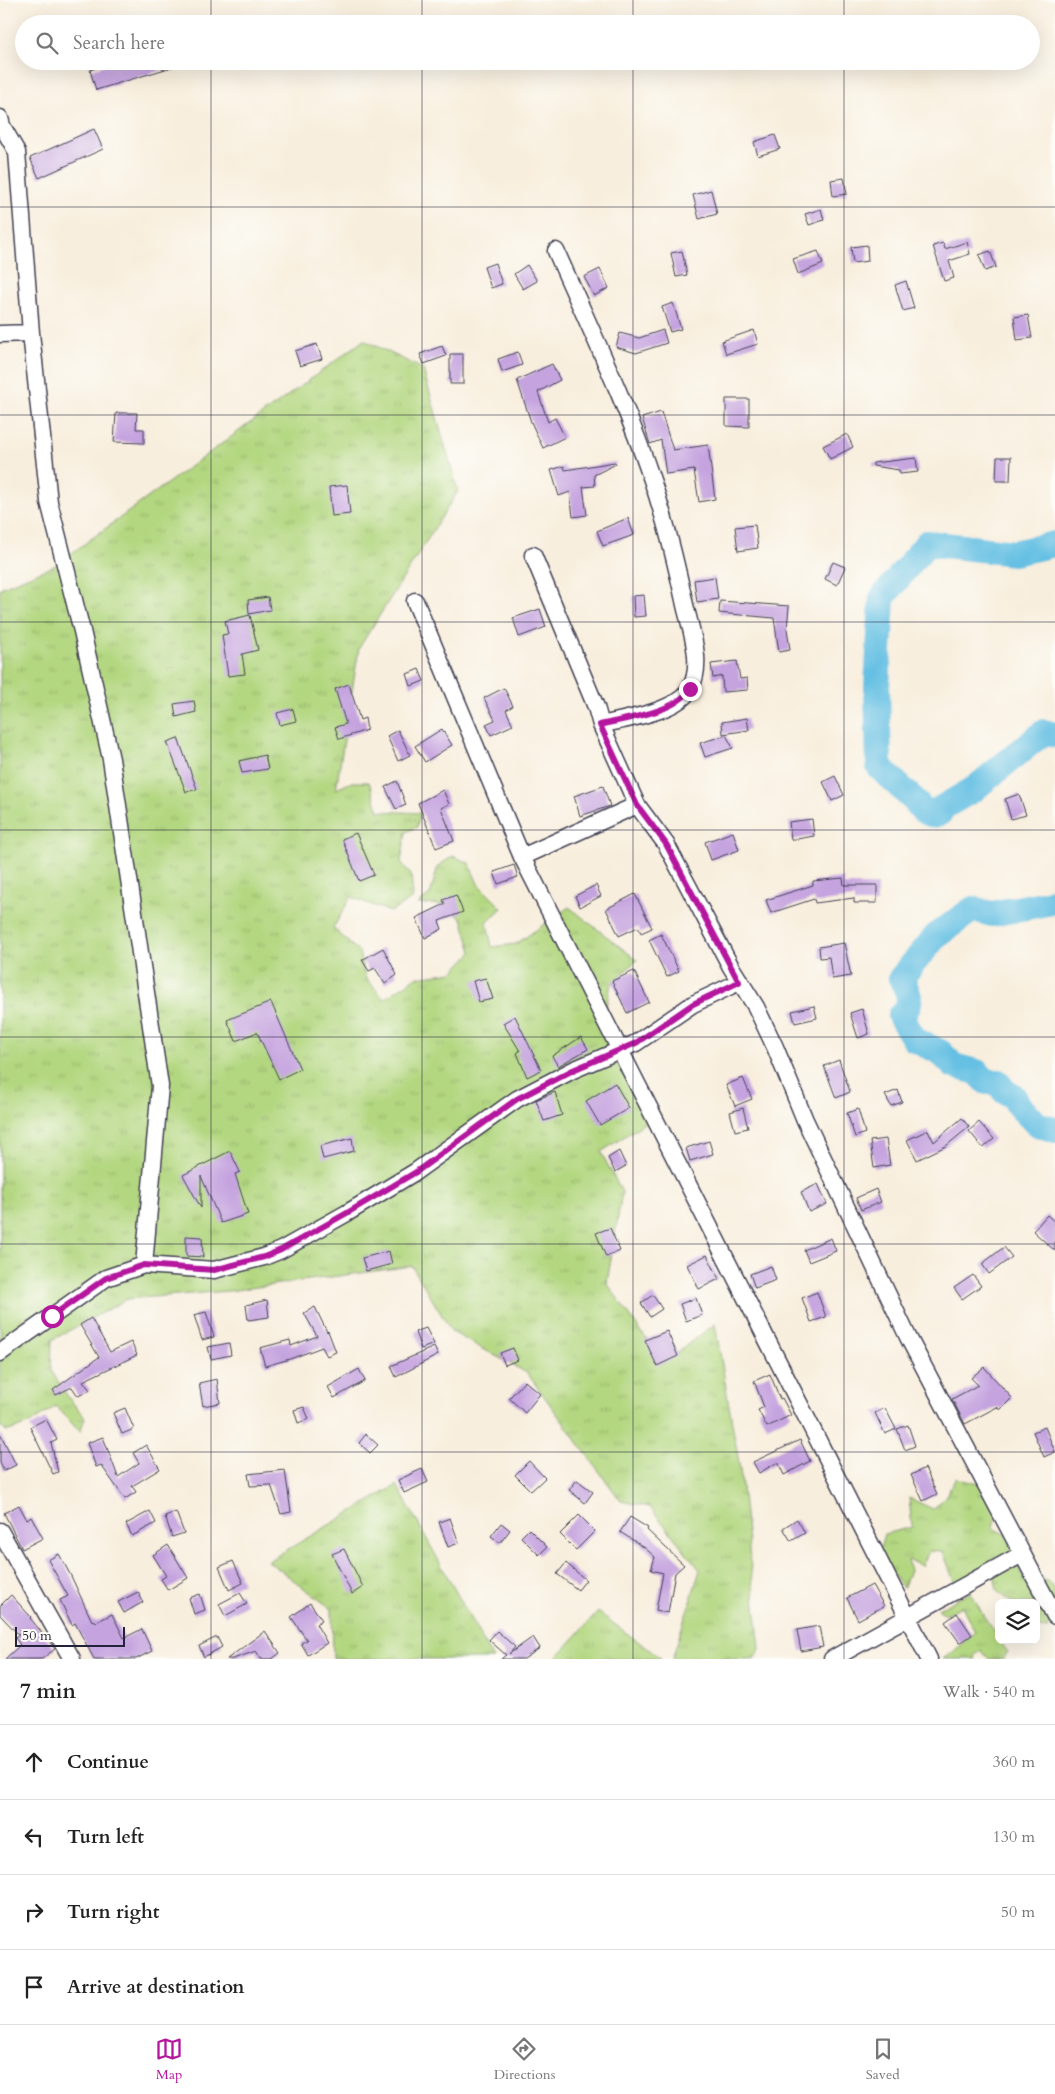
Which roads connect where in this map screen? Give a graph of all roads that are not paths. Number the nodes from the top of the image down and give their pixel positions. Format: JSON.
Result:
{"nodes":[{"id":1,"x":0,"y":118,"type":"edge"},
{"id":2,"x":556,"y":251,"type":"dead end"},
{"id":3,"x":31,"y":333,"type":"junction"},
{"id":4,"x":0,"y":334,"type":"edge"},
{"id":5,"x":534,"y":555,"type":"dead end"},
{"id":6,"x":415,"y":601,"type":"dead end"},
{"id":7,"x":600,"y":725,"type":"junction"},
{"id":8,"x":637,"y":805,"type":"junction"},
{"id":9,"x":522,"y":857,"type":"junction"},
{"id":10,"x":739,"y":982,"type":"junction"},
{"id":11,"x":621,"y":1051,"type":"junction"},
{"id":12,"x":144,"y":1265,"type":"junction"},
{"id":13,"x":0,"y":1353,"type":"edge"},
{"id":14,"x":0,"y":1531,"type":"edge"},
{"id":15,"x":1022,"y":1554,"type":"junction"},
{"id":16,"x":1055,"y":1616,"type":"edge"},
{"id":17,"x":908,"y":1618,"type":"junction"},
{"id":18,"x":72,"y":1659,"type":"edge"},
{"id":19,"x":832,"y":1659,"type":"edge"},
{"id":20,"x":929,"y":1659,"type":"edge"}],
"edges":[{"from":1,"to":3,"type":"street"},
{"from":2,"to":7,"type":"street"},
{"from":3,"to":4,"type":"street"},
{"from":3,"to":12,"type":"street"},
{"from":5,"to":7,"type":"street"},
{"from":6,"to":9,"type":"street"},
{"from":7,"to":8,"type":"street"},
{"from":8,"to":9,"type":"street"},
{"from":8,"to":10,"type":"street"},
{"from":9,"to":11,"type":"street"},
{"from":10,"to":11,"type":"street"},
{"from":10,"to":15,"type":"street"},
{"from":11,"to":12,"type":"street"},
{"from":11,"to":17,"type":"street"},
{"from":12,"to":13,"type":"street"},
{"from":14,"to":18,"type":"street"},
{"from":15,"to":16,"type":"street"},
{"from":15,"to":17,"type":"street"},
{"from":17,"to":19,"type":"street"},
{"from":17,"to":20,"type":"street"}]}
